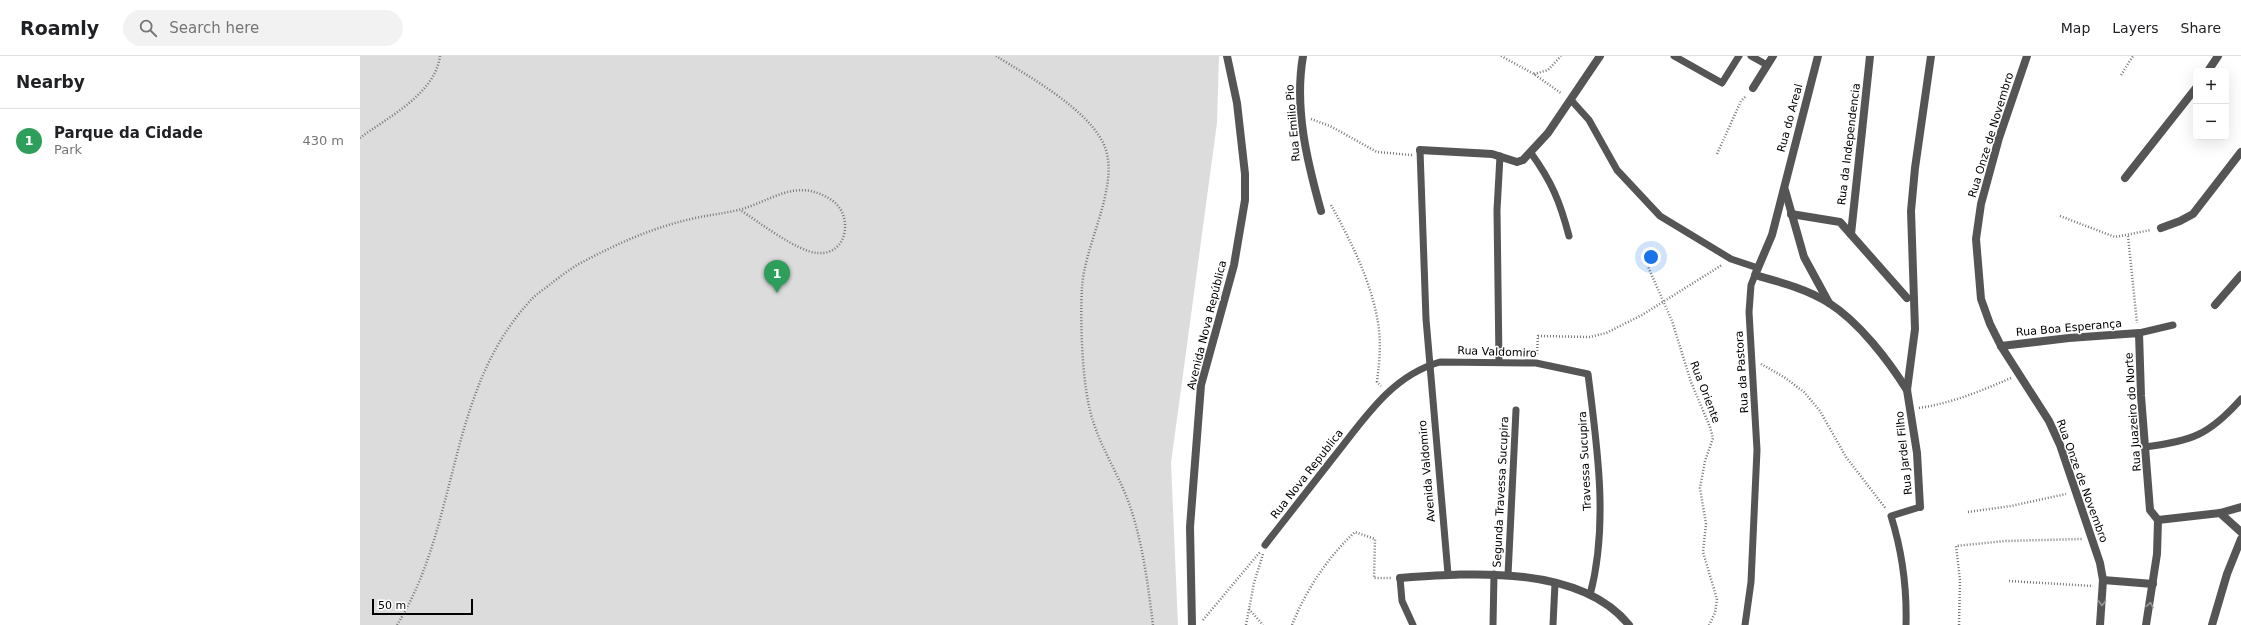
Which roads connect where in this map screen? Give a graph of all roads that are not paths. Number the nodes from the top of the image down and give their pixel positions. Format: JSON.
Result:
{"nodes":[{"id":1,"x":1226,"y":56,"type":"edge"},
{"id":2,"x":1303,"y":56,"type":"edge"},
{"id":3,"x":1600,"y":56,"type":"edge"},
{"id":4,"x":1674,"y":56,"type":"edge"},
{"id":5,"x":1739,"y":56,"type":"edge"},
{"id":6,"x":1751,"y":56,"type":"edge"},
{"id":7,"x":1773,"y":56,"type":"edge"},
{"id":8,"x":1818,"y":56,"type":"edge"},
{"id":9,"x":1870,"y":56,"type":"edge"},
{"id":10,"x":1931,"y":56,"type":"edge"},
{"id":11,"x":2027,"y":56,"type":"edge"},
{"id":12,"x":2218,"y":56,"type":"edge"},
{"id":13,"x":1768,"y":65,"type":"junction"},
{"id":14,"x":2210,"y":68,"type":"edge"},
{"id":15,"x":1753,"y":88,"type":"road end"},
{"id":16,"x":2193,"y":92,"type":"edge"},
{"id":17,"x":1570,"y":100,"type":"junction"},
{"id":18,"x":2241,"y":152,"type":"edge"},
{"id":19,"x":1420,"y":153,"type":"joint"},
{"id":20,"x":1531,"y":153,"type":"junction"},
{"id":21,"x":1500,"y":156,"type":"junction"},
{"id":22,"x":2126,"y":178,"type":"dead end"},
{"id":23,"x":1784,"y":185,"type":"junction"},
{"id":24,"x":1321,"y":211,"type":"dead end"},
{"id":25,"x":1791,"y":214,"type":"junction"},
{"id":26,"x":2161,"y":228,"type":"road end"},
{"id":27,"x":1851,"y":234,"type":"junction"},
{"id":28,"x":1569,"y":236,"type":"dead end"},
{"id":29,"x":1756,"y":271,"type":"junction"},
{"id":30,"x":2241,"y":275,"type":"edge"},
{"id":31,"x":1907,"y":298,"type":"dead end"},
{"id":32,"x":1829,"y":304,"type":"junction"},
{"id":33,"x":2215,"y":305,"type":"dead end"},
{"id":34,"x":2173,"y":324,"type":"dead end"},
{"id":35,"x":2139,"y":333,"type":"junction"},
{"id":36,"x":2001,"y":346,"type":"junction"},
{"id":37,"x":1499,"y":362,"type":"junction"},
{"id":38,"x":1429,"y":365,"type":"junction"},
{"id":39,"x":1588,"y":374,"type":"joint"},
{"id":40,"x":1907,"y":390,"type":"junction"},
{"id":41,"x":2241,"y":399,"type":"edge"},
{"id":42,"x":1516,"y":410,"type":"dead end"},
{"id":43,"x":2145,"y":447,"type":"junction"},
{"id":44,"x":1920,"y":507,"type":"joint"},
{"id":45,"x":2241,"y":507,"type":"edge"},
{"id":46,"x":2220,"y":512,"type":"junction"},
{"id":47,"x":2158,"y":520,"type":"junction"},
{"id":48,"x":2241,"y":532,"type":"edge"},
{"id":49,"x":2241,"y":539,"type":"edge"},
{"id":50,"x":1266,"y":545,"type":"road end"},
{"id":51,"x":1448,"y":574,"type":"junction"},
{"id":52,"x":1494,"y":574,"type":"junction"},
{"id":53,"x":1508,"y":575,"type":"junction"},
{"id":54,"x":1400,"y":578,"type":"joint"},
{"id":55,"x":1556,"y":583,"type":"junction"},
{"id":56,"x":2103,"y":583,"type":"junction"},
{"id":57,"x":2153,"y":584,"type":"junction"},
{"id":58,"x":1590,"y":595,"type":"junction"},
{"id":59,"x":1192,"y":625,"type":"edge"},
{"id":60,"x":1412,"y":625,"type":"edge"},
{"id":61,"x":1493,"y":625,"type":"edge"},
{"id":62,"x":1553,"y":625,"type":"edge"},
{"id":63,"x":1628,"y":625,"type":"edge"},
{"id":64,"x":1745,"y":625,"type":"edge"},
{"id":65,"x":1906,"y":625,"type":"edge"},
{"id":66,"x":2100,"y":625,"type":"edge"},
{"id":67,"x":2146,"y":625,"type":"edge"},
{"id":68,"x":2212,"y":625,"type":"edge"}],
"edges":[{"from":1,"to":59,"type":"street","name":"Avenida Nova República"},
{"from":2,"to":24,"type":"street","name":"Rua Emilio Pio"},
{"from":3,"to":17,"type":"street"},
{"from":4,"to":5,"type":"lane"},
{"from":6,"to":13,"type":"lane"},
{"from":7,"to":13,"type":"street"},
{"from":8,"to":23,"type":"street","name":"Rua do Areal"},
{"from":9,"to":27,"type":"street","name":"Rua da Independencia"},
{"from":10,"to":40,"type":"street","name":"Rua Jardel Filho"},
{"from":11,"to":36,"type":"street","name":"Rua Onze de Novembro"},
{"from":12,"to":14,"type":"street"},
{"from":13,"to":15,"type":"street"},
{"from":16,"to":22,"type":"street"},
{"from":17,"to":20,"type":"street"},
{"from":17,"to":29,"type":"lane"},
{"from":18,"to":26,"type":"street"},
{"from":19,"to":21,"type":"street"},
{"from":19,"to":38,"type":"lane","name":"Avenida Valdomiro"},
{"from":20,"to":21,"type":"street"},
{"from":20,"to":28,"type":"lane"},
{"from":21,"to":37,"type":"lane"},
{"from":23,"to":25,"type":"street"},
{"from":23,"to":29,"type":"street","name":"Rua da Pastora"},
{"from":25,"to":27,"type":"street"},
{"from":25,"to":32,"type":"street"},
{"from":27,"to":31,"type":"street"},
{"from":29,"to":32,"type":"street"},
{"from":29,"to":64,"type":"lane","name":"Rua da Pastora"},
{"from":30,"to":33,"type":"street"},
{"from":32,"to":40,"type":"street"},
{"from":34,"to":35,"type":"lane"},
{"from":35,"to":36,"type":"street","name":"Rua Boa Esperança"},
{"from":35,"to":43,"type":"street","name":"Rua Juazeiro do Norte"},
{"from":36,"to":56,"type":"street","name":"Rua Onze de Novembro"},
{"from":37,"to":38,"type":"lane","name":"Rua Valdomiro"},
{"from":37,"to":39,"type":"lane","name":"Rua Valdomiro"},
{"from":38,"to":50,"type":"lane","name":"Rua Nova Republica"},
{"from":38,"to":51,"type":"lane","name":"Avenida Valdomiro"},
{"from":39,"to":58,"type":"lane","name":"Travessa Sucupira"},
{"from":40,"to":44,"type":"street","name":"Rua Jardel Filho"},
{"from":41,"to":43,"type":"lane"},
{"from":42,"to":53,"type":"lane","name":"Segunda Travessa Sucupira"},
{"from":43,"to":47,"type":"street","name":"Rua Juazeiro do Norte"},
{"from":44,"to":65,"type":"lane","name":"Rua Jardel Filho"},
{"from":45,"to":46,"type":"street"},
{"from":46,"to":47,"type":"street"},
{"from":46,"to":48,"type":"street"},
{"from":47,"to":57,"type":"street","name":"Rua Juazeiro do Norte"},
{"from":49,"to":68,"type":"street"},
{"from":51,"to":52,"type":"street"},
{"from":51,"to":54,"type":"street"},
{"from":52,"to":53,"type":"street"},
{"from":52,"to":61,"type":"lane"},
{"from":53,"to":55,"type":"street"},
{"from":54,"to":60,"type":"lane"},
{"from":55,"to":58,"type":"street"},
{"from":55,"to":62,"type":"lane"},
{"from":56,"to":57,"type":"street"},
{"from":56,"to":66,"type":"street","name":"Rua Onze de Novembro","one_way":true},
{"from":67,"to":57,"type":"street","name":"Rua Juazeiro do Norte","one_way":true},
{"from":58,"to":63,"type":"street"}]}
